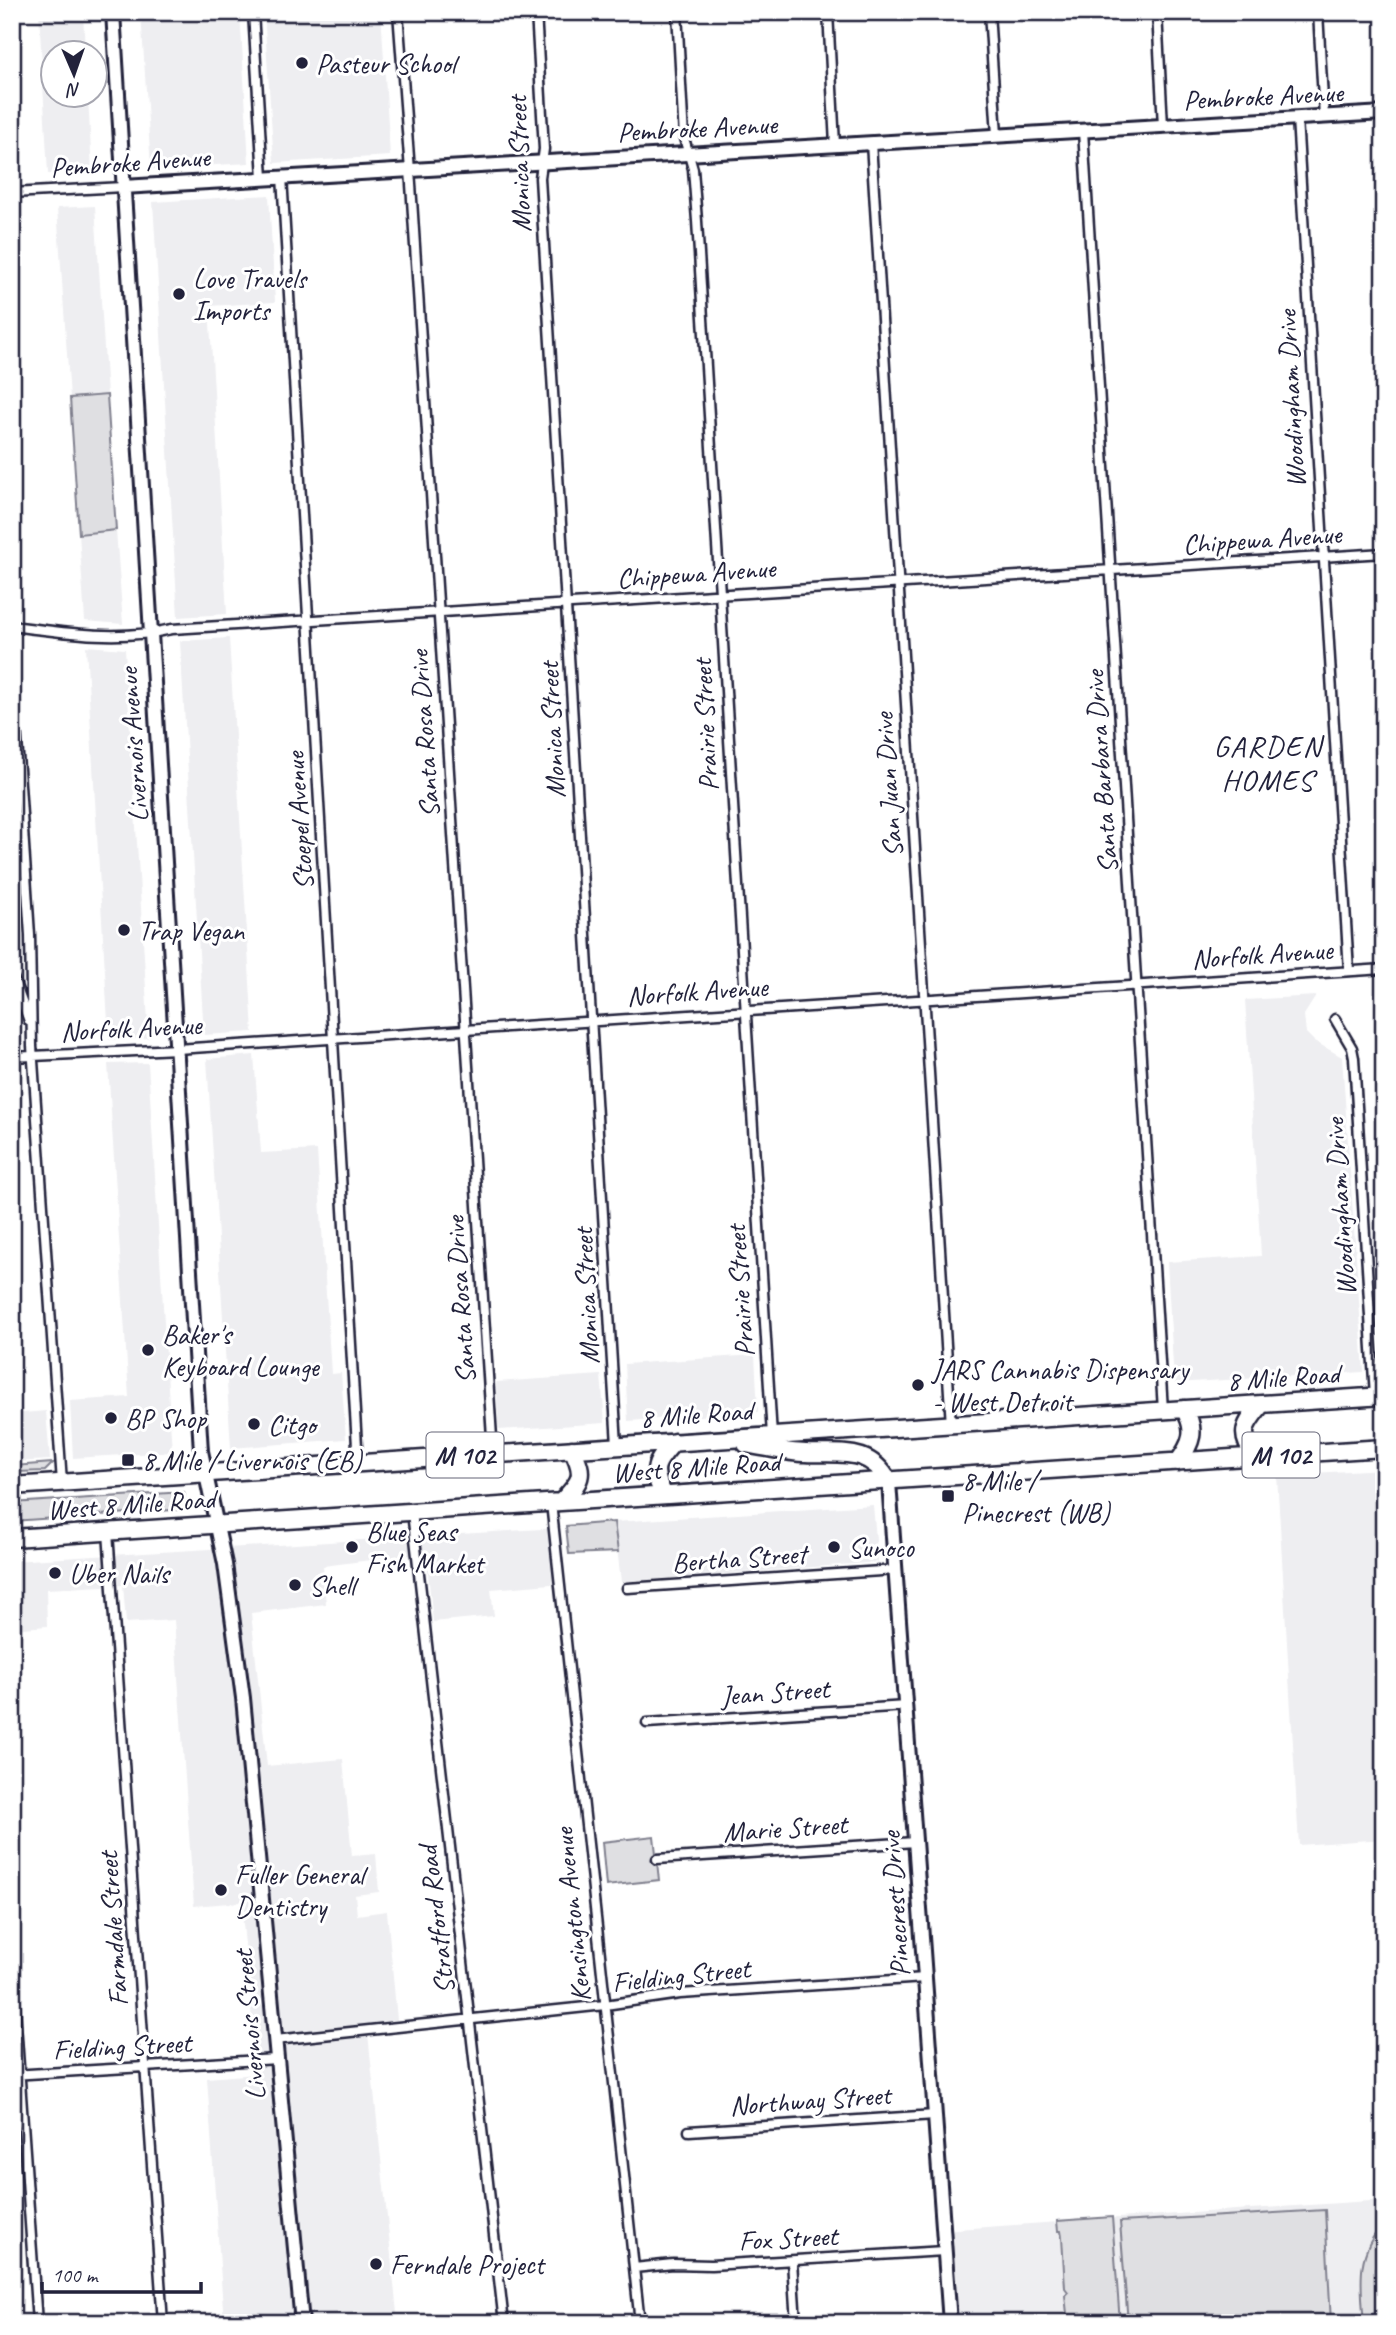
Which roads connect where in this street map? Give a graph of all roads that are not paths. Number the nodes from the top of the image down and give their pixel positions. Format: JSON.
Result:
{"nodes":[{"id":1,"x":113,"y":12,"type":"edge"},
{"id":2,"x":253,"y":12,"type":"edge"},
{"id":3,"x":398,"y":12,"type":"edge"},
{"id":4,"x":536,"y":12,"type":"edge"},
{"id":5,"x":677,"y":12,"type":"edge"},
{"id":6,"x":828,"y":12,"type":"edge"},
{"id":7,"x":989,"y":12,"type":"edge"},
{"id":8,"x":1157,"y":12,"type":"edge"},
{"id":9,"x":1318,"y":12,"type":"edge"},
{"id":10,"x":1384,"y":113,"type":"edge"},
{"id":11,"x":1324,"y":117,"type":"junction"},
{"id":12,"x":1297,"y":118,"type":"junction"},
{"id":13,"x":1163,"y":126,"type":"junction"},
{"id":14,"x":1083,"y":131,"type":"junction"},
{"id":15,"x":997,"y":135,"type":"junction"},
{"id":16,"x":871,"y":142,"type":"junction"},
{"id":17,"x":835,"y":145,"type":"junction"},
{"id":18,"x":688,"y":152,"type":"junction"},
{"id":19,"x":542,"y":162,"type":"junction"},
{"id":20,"x":410,"y":169,"type":"junction"},
{"id":21,"x":282,"y":176,"type":"junction"},
{"id":22,"x":263,"y":178,"type":"junction"},
{"id":23,"x":123,"y":187,"type":"junction"},
{"id":24,"x":12,"y":194,"type":"edge"},
{"id":25,"x":1384,"y":553,"type":"edge"},
{"id":26,"x":1323,"y":558,"type":"junction"},
{"id":27,"x":1111,"y":572,"type":"junction"},
{"id":28,"x":899,"y":583,"type":"junction"},
{"id":29,"x":720,"y":594,"type":"junction"},
{"id":30,"x":567,"y":604,"type":"junction"},
{"id":31,"x":439,"y":612,"type":"junction"},
{"id":32,"x":309,"y":621,"type":"junction"},
{"id":33,"x":12,"y":626,"type":"edge"},
{"id":34,"x":151,"y":634,"type":"junction"},
{"id":35,"x":12,"y":664,"type":"edge"},
{"id":36,"x":1384,"y":969,"type":"edge"},
{"id":37,"x":1349,"y":971,"type":"junction"},
{"id":38,"x":12,"y":975,"type":"edge"},
{"id":39,"x":1137,"y":985,"type":"junction"},
{"id":40,"x":925,"y":998,"type":"junction"},
{"id":41,"x":746,"y":1010,"type":"junction"},
{"id":42,"x":1335,"y":1019,"type":"dead end"},
{"id":43,"x":592,"y":1020,"type":"junction"},
{"id":44,"x":32,"y":1028,"type":"junction"},
{"id":45,"x":466,"y":1028,"type":"junction"},
{"id":46,"x":335,"y":1037,"type":"junction"},
{"id":47,"x":177,"y":1049,"type":"junction"},
{"id":48,"x":33,"y":1056,"type":"junction"},
{"id":49,"x":12,"y":1058,"type":"edge"},
{"id":50,"x":1380,"y":1396,"type":"edge"},
{"id":51,"x":1262,"y":1404,"type":"junction"},
{"id":52,"x":1184,"y":1409,"type":"junction"},
{"id":53,"x":1163,"y":1410,"type":"junction"},
{"id":54,"x":951,"y":1424,"type":"junction"},
{"id":55,"x":772,"y":1436,"type":"junction"},
{"id":56,"x":721,"y":1439,"type":"junction"},
{"id":57,"x":674,"y":1442,"type":"junction"},
{"id":58,"x":617,"y":1446,"type":"junction"},
{"id":59,"x":1384,"y":1448,"type":"edge"},
{"id":60,"x":572,"y":1449,"type":"junction"},
{"id":61,"x":493,"y":1453,"type":"junction"},
{"id":62,"x":1256,"y":1457,"type":"junction"},
{"id":63,"x":358,"y":1462,"type":"junction"},
{"id":64,"x":1178,"y":1462,"type":"junction"},
{"id":65,"x":206,"y":1473,"type":"junction"},
{"id":66,"x":889,"y":1482,"type":"junction"},
{"id":67,"x":62,"y":1483,"type":"junction"},
{"id":68,"x":12,"y":1486,"type":"edge"},
{"id":69,"x":664,"y":1495,"type":"junction"},
{"id":70,"x":556,"y":1502,"type":"junction"},
{"id":71,"x":412,"y":1512,"type":"junction"},
{"id":72,"x":217,"y":1525,"type":"junction"},
{"id":73,"x":108,"y":1532,"type":"junction"},
{"id":74,"x":12,"y":1538,"type":"edge"},
{"id":75,"x":896,"y":1570,"type":"junction"},
{"id":76,"x":626,"y":1588,"type":"dead end"},
{"id":77,"x":906,"y":1706,"type":"junction"},
{"id":78,"x":647,"y":1723,"type":"dead end"},
{"id":79,"x":915,"y":1842,"type":"junction"},
{"id":80,"x":657,"y":1860,"type":"dead end"},
{"id":81,"x":12,"y":1966,"type":"edge"},
{"id":82,"x":925,"y":1979,"type":"junction"},
{"id":83,"x":605,"y":2006,"type":"junction"},
{"id":84,"x":470,"y":2019,"type":"junction"},
{"id":85,"x":275,"y":2040,"type":"junction"},
{"id":86,"x":277,"y":2059,"type":"junction"},
{"id":87,"x":145,"y":2066,"type":"junction"},
{"id":88,"x":16,"y":2075,"type":"edge"},
{"id":89,"x":935,"y":2115,"type":"junction"},
{"id":90,"x":689,"y":2131,"type":"dead end"},
{"id":91,"x":944,"y":2251,"type":"junction"},
{"id":92,"x":792,"y":2261,"type":"junction"},
{"id":93,"x":634,"y":2269,"type":"junction"},
{"id":94,"x":37,"y":2323,"type":"edge"},
{"id":95,"x":163,"y":2323,"type":"edge"},
{"id":96,"x":302,"y":2323,"type":"edge"},
{"id":97,"x":504,"y":2323,"type":"edge"},
{"id":98,"x":640,"y":2323,"type":"edge"},
{"id":99,"x":796,"y":2323,"type":"edge"},
{"id":100,"x":950,"y":2323,"type":"edge"}],
"edges":[{"from":1,"to":23,"type":"street","name":"Livernois Avenue"},
{"from":2,"to":22,"type":"street"},
{"from":3,"to":20,"type":"street","name":"Santa Rosa Drive"},
{"from":4,"to":19,"type":"street","name":"Monica Street"},
{"from":5,"to":18,"type":"street","name":"Prairie Street"},
{"from":6,"to":17,"type":"street"},
{"from":7,"to":15,"type":"street"},
{"from":8,"to":13,"type":"street"},
{"from":9,"to":11,"type":"street"},
{"from":10,"to":11,"type":"street","name":"Pembroke Avenue"},
{"from":11,"to":12,"type":"street","name":"Pembroke Avenue"},
{"from":12,"to":13,"type":"street","name":"Pembroke Avenue"},
{"from":12,"to":26,"type":"street","name":"Woodingham Drive"},
{"from":13,"to":14,"type":"street","name":"Pembroke Avenue"},
{"from":14,"to":15,"type":"street","name":"Pembroke Avenue"},
{"from":14,"to":27,"type":"street","name":"Santa Barbara Drive"},
{"from":15,"to":16,"type":"street","name":"Pembroke Avenue"},
{"from":16,"to":17,"type":"street","name":"Pembroke Avenue"},
{"from":16,"to":28,"type":"street","name":"San Juan Drive"},
{"from":17,"to":18,"type":"street","name":"Pembroke Avenue"},
{"from":18,"to":19,"type":"street","name":"Pembroke Avenue"},
{"from":18,"to":29,"type":"street","name":"Prairie Street"},
{"from":19,"to":20,"type":"street","name":"Pembroke Avenue"},
{"from":19,"to":30,"type":"street","name":"Monica Street"},
{"from":20,"to":21,"type":"street","name":"Pembroke Avenue"},
{"from":20,"to":31,"type":"street","name":"Santa Rosa Drive"},
{"from":21,"to":22,"type":"street","name":"Pembroke Avenue"},
{"from":21,"to":32,"type":"street","name":"Stoepel Avenue"},
{"from":22,"to":23,"type":"street","name":"Pembroke Avenue"},
{"from":23,"to":24,"type":"street","name":"Pembroke Avenue"},
{"from":23,"to":34,"type":"street","name":"Livernois Avenue"},
{"from":25,"to":26,"type":"street","name":"Chippewa Avenue"},
{"from":26,"to":27,"type":"street","name":"Chippewa Avenue"},
{"from":26,"to":37,"type":"street","name":"Woodingham Drive"},
{"from":27,"to":28,"type":"street","name":"Chippewa Avenue"},
{"from":27,"to":39,"type":"street","name":"Santa Barbara Drive"},
{"from":28,"to":29,"type":"street","name":"Chippewa Avenue"},
{"from":28,"to":40,"type":"street","name":"San Juan Drive"},
{"from":29,"to":30,"type":"street","name":"Chippewa Avenue"},
{"from":29,"to":41,"type":"street","name":"Prairie Street"},
{"from":30,"to":31,"type":"street","name":"Chippewa Avenue"},
{"from":30,"to":43,"type":"street","name":"Monica Street"},
{"from":31,"to":32,"type":"street","name":"Chippewa Avenue"},
{"from":31,"to":45,"type":"street","name":"Santa Rosa Drive"},
{"from":32,"to":34,"type":"street","name":"Chippewa Avenue"},
{"from":32,"to":46,"type":"street","name":"Stoepel Avenue"},
{"from":33,"to":34,"type":"street","name":"Chippewa Avenue"},
{"from":34,"to":47,"type":"street","name":"Livernois Avenue"},
{"from":35,"to":44,"type":"street"},
{"from":36,"to":37,"type":"street","name":"Norfolk Avenue"},
{"from":37,"to":39,"type":"street","name":"Norfolk Avenue"},
{"from":38,"to":44,"type":"street"},
{"from":39,"to":40,"type":"street","name":"Norfolk Avenue"},
{"from":39,"to":53,"type":"street","name":"Santa Barbara Drive"},
{"from":40,"to":41,"type":"street","name":"Norfolk Avenue"},
{"from":40,"to":54,"type":"street","name":"San Juan Drive"},
{"from":41,"to":43,"type":"street","name":"Norfolk Avenue"},
{"from":41,"to":55,"type":"street","name":"Prairie Street"},
{"from":42,"to":50,"type":"street","name":"Woodingham Drive"},
{"from":43,"to":45,"type":"street","name":"Norfolk Avenue"},
{"from":43,"to":58,"type":"street","name":"Monica Street"},
{"from":44,"to":48,"type":"street"},
{"from":45,"to":46,"type":"street","name":"Norfolk Avenue"},
{"from":45,"to":61,"type":"street","name":"Santa Rosa Drive"},
{"from":46,"to":47,"type":"street","name":"Norfolk Avenue"},
{"from":46,"to":63,"type":"street","name":"Stoepel Avenue"},
{"from":47,"to":48,"type":"street","name":"Norfolk Avenue"},
{"from":47,"to":65,"type":"street","name":"Livernois Avenue"},
{"from":48,"to":49,"type":"street","name":"Norfolk Avenue"},
{"from":48,"to":67,"type":"street"},
{"from":50,"to":51,"type":"highway","name":"8 Mile Road","number":"M 102"},
{"from":51,"to":52,"type":"highway","name":"8 Mile Road","number":"M 102"},
{"from":51,"to":62,"type":"highway"},
{"from":52,"to":53,"type":"highway","name":"8 Mile Road","number":"M 102"},
{"from":52,"to":64,"type":"highway"},
{"from":53,"to":54,"type":"highway","name":"8 Mile Road","number":"M 102"},
{"from":54,"to":55,"type":"highway","name":"8 Mile Road","number":"M 102"},
{"from":55,"to":56,"type":"highway","name":"8 Mile Road","number":"M 102"},
{"from":56,"to":57,"type":"highway","name":"8 Mile Road","number":"M 102"},
{"from":56,"to":66,"type":"highway"},
{"from":57,"to":58,"type":"highway","name":"8 Mile Road","number":"M 102"},
{"from":57,"to":69,"type":"highway"},
{"from":58,"to":60,"type":"highway","name":"8 Mile Road","number":"M 102"},
{"from":59,"to":62,"type":"highway","name":"West 8 Mile Road","number":"M 102"},
{"from":60,"to":61,"type":"highway","name":"8 Mile Road","number":"M 102"},
{"from":60,"to":70,"type":"highway"},
{"from":61,"to":63,"type":"highway","name":"8 Mile Road","number":"M 102"},
{"from":62,"to":64,"type":"highway","name":"West 8 Mile Road","number":"M 102"},
{"from":63,"to":65,"type":"highway","name":"8 Mile Road","number":"M 102"},
{"from":64,"to":66,"type":"highway","name":"West 8 Mile Road","number":"M 102"},
{"from":65,"to":67,"type":"highway","name":"8 Mile Road","number":"M 102"},
{"from":65,"to":72,"type":"street","name":"Livernois Street"},
{"from":66,"to":69,"type":"highway","name":"West 8 Mile Road","number":"M 102"},
{"from":66,"to":75,"type":"street","name":"Pinecrest Drive"},
{"from":67,"to":68,"type":"highway","name":"8 Mile Road","number":"M 102"},
{"from":69,"to":70,"type":"highway","name":"West 8 Mile Road","number":"M 102"},
{"from":70,"to":71,"type":"highway","name":"West 8 Mile Road","number":"M 102"},
{"from":70,"to":83,"type":"street","name":"Kensington Avenue"},
{"from":71,"to":72,"type":"highway","name":"West 8 Mile Road","number":"M 102"},
{"from":71,"to":84,"type":"street","name":"Stratford Road"},
{"from":72,"to":73,"type":"highway","name":"West 8 Mile Road","number":"M 102"},
{"from":72,"to":85,"type":"street","name":"Livernois Street"},
{"from":73,"to":74,"type":"highway","name":"West 8 Mile Road","number":"M 102"},
{"from":73,"to":87,"type":"street","name":"Farmdale Street"},
{"from":75,"to":76,"type":"street","name":"Bertha Street"},
{"from":75,"to":77,"type":"street","name":"Pinecrest Drive"},
{"from":77,"to":78,"type":"street","name":"Jean Street"},
{"from":77,"to":79,"type":"street","name":"Pinecrest Drive"},
{"from":79,"to":80,"type":"street","name":"Marie Street"},
{"from":79,"to":82,"type":"street","name":"Pinecrest Drive"},
{"from":81,"to":88,"type":"street"},
{"from":82,"to":83,"type":"street","name":"Fielding Street"},
{"from":82,"to":89,"type":"street","name":"Pinecrest Drive"},
{"from":83,"to":84,"type":"street","name":"Fielding Street"},
{"from":83,"to":93,"type":"street","name":"Kensington Avenue"},
{"from":84,"to":85,"type":"street","name":"Fielding Street"},
{"from":84,"to":97,"type":"street","name":"Stratford Road"},
{"from":85,"to":86,"type":"street","name":"Livernois Street"},
{"from":86,"to":87,"type":"street","name":"Fielding Street"},
{"from":86,"to":96,"type":"street","name":"Livernois Street"},
{"from":87,"to":88,"type":"street","name":"Fielding Street"},
{"from":87,"to":95,"type":"street","name":"Farmdale Street"},
{"from":88,"to":94,"type":"street"},
{"from":89,"to":90,"type":"street","name":"Northway Street"},
{"from":89,"to":91,"type":"street","name":"Pinecrest Drive"},
{"from":91,"to":92,"type":"street","name":"Fox Street"},
{"from":91,"to":100,"type":"street","name":"Pinecrest Drive"},
{"from":92,"to":93,"type":"street","name":"Fox Street"},
{"from":92,"to":99,"type":"street"},
{"from":93,"to":98,"type":"street","name":"Kensington Avenue"}]}
